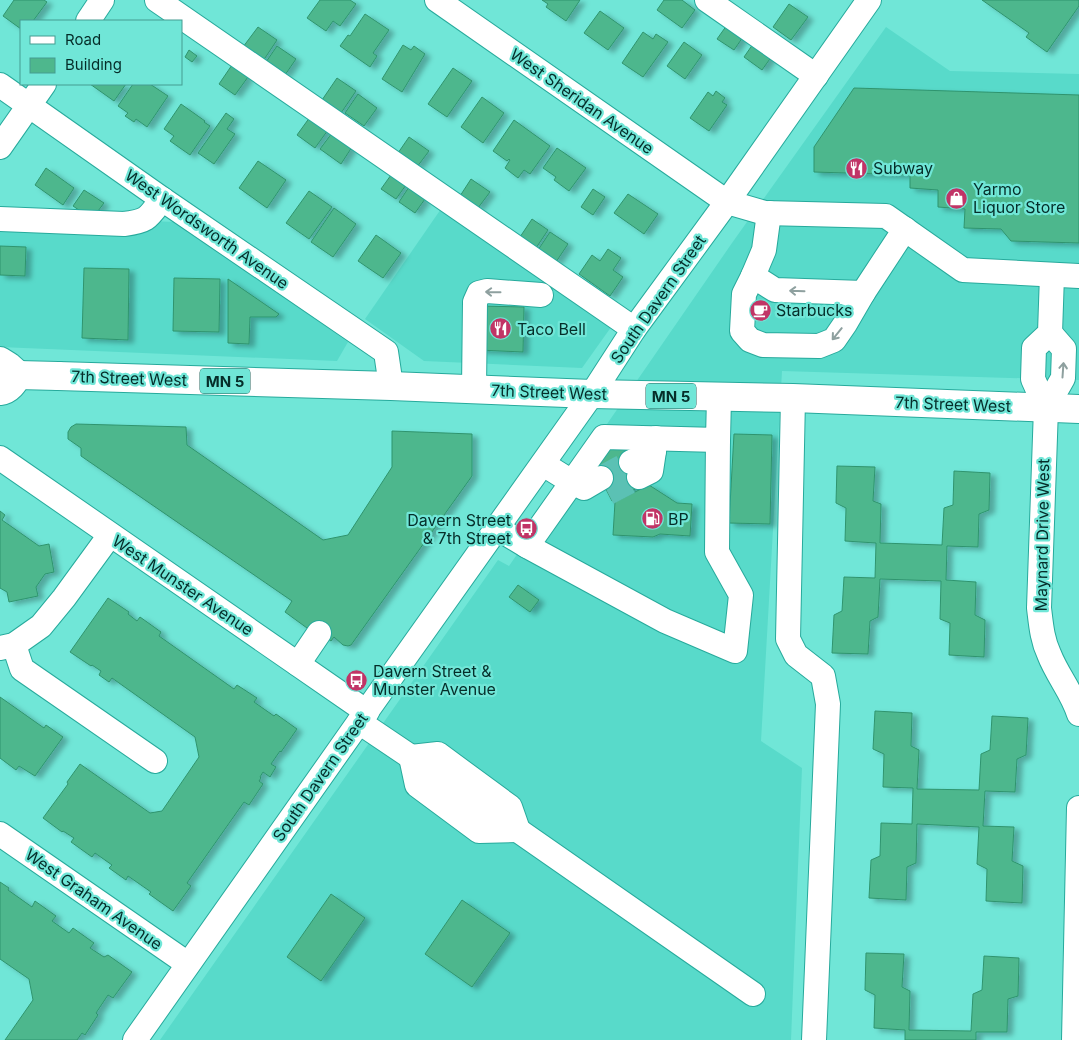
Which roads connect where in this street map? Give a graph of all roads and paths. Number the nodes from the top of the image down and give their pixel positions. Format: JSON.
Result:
{"nodes":[{"id":1,"x":102,"y":0,"type":"edge"},
{"id":2,"x":158,"y":0,"type":"edge"},
{"id":3,"x":437,"y":0,"type":"edge"},
{"id":4,"x":707,"y":0,"type":"edge"},
{"id":5,"x":868,"y":0,"type":"edge"},
{"id":6,"x":89,"y":20,"type":"edge"},
{"id":7,"x":816,"y":76,"type":"junction"},
{"id":8,"x":0,"y":85,"type":"edge"},
{"id":9,"x":43,"y":85,"type":"edge"},
{"id":10,"x":29,"y":105,"type":"junction"},
{"id":11,"x":0,"y":147,"type":"edge"},
{"id":12,"x":162,"y":199,"type":"junction"},
{"id":13,"x":727,"y":202,"type":"junction"},
{"id":14,"x":769,"y":214,"type":"junction"},
{"id":15,"x":0,"y":219,"type":"edge"},
{"id":16,"x":905,"y":229,"type":"junction"},
{"id":17,"x":1052,"y":275,"type":"junction"},
{"id":18,"x":753,"y":276,"type":"junction"},
{"id":19,"x":1079,"y":276,"type":"edge"},
{"id":20,"x":863,"y":293,"type":"junction"},
{"id":21,"x":541,"y":295,"type":"dead end"},
{"id":22,"x":634,"y":329,"type":"junction"},
{"id":23,"x":6,"y":376,"type":"edge"},
{"id":24,"x":391,"y":386,"type":"junction"},
{"id":25,"x":474,"y":390,"type":"junction"},
{"id":26,"x":592,"y":394,"type":"junction"},
{"id":27,"x":719,"y":396,"type":"junction"},
{"id":28,"x":793,"y":398,"type":"junction"},
{"id":29,"x":1046,"y":408,"type":"junction"},
{"id":30,"x":1079,"y":409,"type":"edge"},
{"id":31,"x":718,"y":440,"type":"junction"},
{"id":32,"x":655,"y":445,"type":"junction"},
{"id":33,"x":0,"y":458,"type":"edge"},
{"id":34,"x":543,"y":464,"type":"junction"},
{"id":35,"x":635,"y":469,"type":"tunnel mouth"},
{"id":36,"x":591,"y":485,"type":"junction"},
{"id":37,"x":497,"y":528,"type":"junction"},
{"id":38,"x":110,"y":535,"type":"junction"},
{"id":39,"x":526,"y":546,"type":"junction"},
{"id":40,"x":319,"y":634,"type":"dead end"},
{"id":41,"x":7,"y":647,"type":"edge"},
{"id":42,"x":298,"y":664,"type":"junction"},
{"id":43,"x":1079,"y":714,"type":"edge"},
{"id":44,"x":363,"y":717,"type":"junction"},
{"id":45,"x":411,"y":757,"type":"junction"},
{"id":46,"x":155,"y":761,"type":"dead end"},
{"id":47,"x":1079,"y":808,"type":"edge"},
{"id":48,"x":518,"y":830,"type":"junction"},
{"id":49,"x":0,"y":834,"type":"edge"},
{"id":50,"x":188,"y":964,"type":"junction"},
{"id":51,"x":753,"y":994,"type":"dead end"},
{"id":52,"x":135,"y":1040,"type":"edge"},
{"id":53,"x":814,"y":1040,"type":"edge"},
{"id":54,"x":1074,"y":1040,"type":"edge"}],
"edges":[{"from":1,"to":6,"type":"street"},
{"from":2,"to":22,"type":"street"},
{"from":3,"to":13,"type":"street","name":"West Sheridan Avenue"},
{"from":4,"to":7,"type":"street"},
{"from":5,"to":7,"type":"street","name":"South Davern Street"},
{"from":7,"to":13,"type":"street","name":"South Davern Street"},
{"from":8,"to":10,"type":"street","name":"West Wordsworth Avenue"},
{"from":9,"to":10,"type":"street"},
{"from":10,"to":11,"type":"street"},
{"from":10,"to":12,"type":"street","name":"West Wordsworth Avenue"},
{"from":12,"to":15,"type":"street"},
{"from":12,"to":24,"type":"street","name":"West Wordsworth Avenue"},
{"from":13,"to":14,"type":"street","name":"West Sheridan Avenue"},
{"from":13,"to":22,"type":"street","name":"South Davern Street"},
{"from":14,"to":16,"type":"street","name":"West Sheridan Avenue"},
{"from":14,"to":18,"type":"street"},
{"from":16,"to":17,"type":"street","name":"West Sheridan Avenue"},
{"from":16,"to":20,"type":"street"},
{"from":17,"to":19,"type":"street","name":"West Sheridan Avenue"},
{"from":17,"to":29,"type":"street"},
{"from":20,"to":18,"type":"street","one_way":true},
{"from":20,"to":18,"type":"street","one_way":true},
{"from":21,"to":25,"type":"street","one_way":true},
{"from":22,"to":26,"type":"street","name":"South Davern Street"},
{"from":23,"to":24,"type":"main road","name":"7th Street West","number":"MN 5"},
{"from":24,"to":25,"type":"main road","name":"7th Street West","number":"MN 5"},
{"from":25,"to":26,"type":"main road","name":"7th Street West","number":"MN 5"},
{"from":26,"to":27,"type":"main road","name":"7th Street West","number":"MN 5"},
{"from":26,"to":34,"type":"street","name":"South Davern Street"},
{"from":27,"to":28,"type":"main road","name":"7th Street West","number":"MN 5"},
{"from":27,"to":31,"type":"street"},
{"from":28,"to":29,"type":"main road","name":"7th Street West","number":"MN 5"},
{"from":28,"to":53,"type":"street"},
{"from":29,"to":30,"type":"main road","name":"7th Street West","number":"MN 5"},
{"from":29,"to":43,"type":"street","name":"Maynard Drive West"},
{"from":31,"to":32,"type":"street"},
{"from":31,"to":39,"type":"street"},
{"from":32,"to":35,"type":"street"},
{"from":32,"to":36,"type":"street"},
{"from":33,"to":38,"type":"street","name":"West Munster Avenue"},
{"from":34,"to":36,"type":"street"},
{"from":34,"to":37,"type":"street","name":"South Davern Street"},
{"from":36,"to":39,"type":"street"},
{"from":37,"to":39,"type":"street"},
{"from":37,"to":44,"type":"street","name":"South Davern Street"},
{"from":38,"to":41,"type":"street"},
{"from":38,"to":42,"type":"street","name":"West Munster Avenue"},
{"from":40,"to":42,"type":"street"},
{"from":41,"to":46,"type":"street"},
{"from":42,"to":44,"type":"street","name":"West Munster Avenue"},
{"from":44,"to":45,"type":"street","name":"West Munster Avenue"},
{"from":44,"to":50,"type":"street","name":"South Davern Street"},
{"from":45,"to":48,"type":"street"},
{"from":45,"to":48,"type":"street"},
{"from":47,"to":54,"type":"street"},
{"from":48,"to":51,"type":"street"},
{"from":49,"to":50,"type":"street","name":"West Graham Avenue"},
{"from":50,"to":52,"type":"street","name":"South Davern Street"}]}
